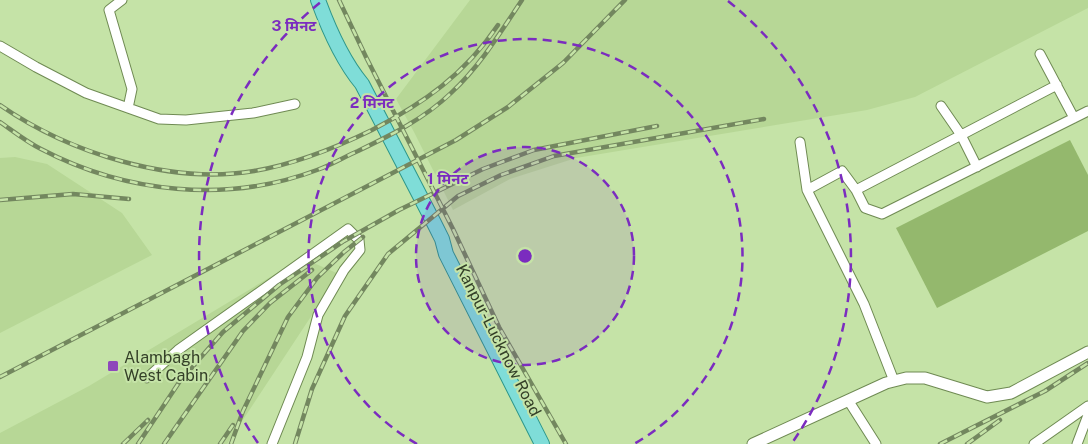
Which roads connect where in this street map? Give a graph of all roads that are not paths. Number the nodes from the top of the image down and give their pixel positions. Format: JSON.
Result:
{"nodes":[{"id":1,"x":122,"y":0,"type":"edge"},
{"id":2,"x":318,"y":0,"type":"edge"},
{"id":3,"x":327,"y":0,"type":"edge"},
{"id":4,"x":0,"y":46,"type":"edge"},
{"id":5,"x":1040,"y":54,"type":"dead end"},
{"id":6,"x":362,"y":84,"type":"junction"},
{"id":7,"x":1057,"y":85,"type":"junction"},
{"id":8,"x":295,"y":104,"type":"dead end"},
{"id":9,"x":941,"y":106,"type":"dead end"},
{"id":10,"x":128,"y":108,"type":"junction"},
{"id":11,"x":1088,"y":110,"type":"edge"},
{"id":12,"x":1074,"y":118,"type":"junction"},
{"id":13,"x":961,"y":135,"type":"junction"},
{"id":14,"x":800,"y":142,"type":"dead end"},
{"id":15,"x":977,"y":167,"type":"junction"},
{"id":16,"x":807,"y":190,"type":"junction"},
{"id":17,"x":856,"y":190,"type":"junction"},
{"id":18,"x":442,"y":239,"type":"junction"},
{"id":19,"x":1088,"y":352,"type":"edge"},
{"id":20,"x":147,"y":378,"type":"dead end"},
{"id":21,"x":894,"y":381,"type":"junction"},
{"id":22,"x":848,"y":400,"type":"junction"},
{"id":23,"x":1088,"y":406,"type":"edge"},
{"id":24,"x":1088,"y":415,"type":"edge"},
{"id":25,"x":272,"y":444,"type":"edge"},
{"id":26,"x":542,"y":444,"type":"edge"},
{"id":27,"x":552,"y":444,"type":"edge"},
{"id":28,"x":753,"y":444,"type":"edge"},
{"id":29,"x":876,"y":444,"type":"edge"},
{"id":30,"x":1034,"y":444,"type":"edge"},
{"id":31,"x":1077,"y":444,"type":"edge"}],
"edges":[{"from":1,"to":10,"type":"street"},
{"from":2,"to":6,"type":"main road"},
{"from":3,"to":6,"type":"main road"},
{"from":4,"to":10,"type":"street"},
{"from":5,"to":7,"type":"street"},
{"from":6,"to":18,"type":"main road","name":"Kanpur-Lucknow Road"},
{"from":7,"to":12,"type":"street"},
{"from":7,"to":13,"type":"street"},
{"from":8,"to":10,"type":"street"},
{"from":9,"to":13,"type":"street"},
{"from":11,"to":12,"type":"street"},
{"from":12,"to":15,"type":"street"},
{"from":13,"to":15,"type":"street"},
{"from":13,"to":17,"type":"street"},
{"from":14,"to":16,"type":"street"},
{"from":15,"to":17,"type":"street"},
{"from":16,"to":17,"type":"street"},
{"from":16,"to":21,"type":"street"},
{"from":18,"to":26,"type":"main road","name":"Kanpur-Lucknow Road"},
{"from":18,"to":27,"type":"main road","name":"Kanpur-Lucknow Road"},
{"from":19,"to":21,"type":"street"},
{"from":20,"to":25,"type":"street"},
{"from":21,"to":22,"type":"street"},
{"from":22,"to":28,"type":"street"},
{"from":22,"to":29,"type":"street"},
{"from":23,"to":30,"type":"street"},
{"from":24,"to":31,"type":"street"}]}
